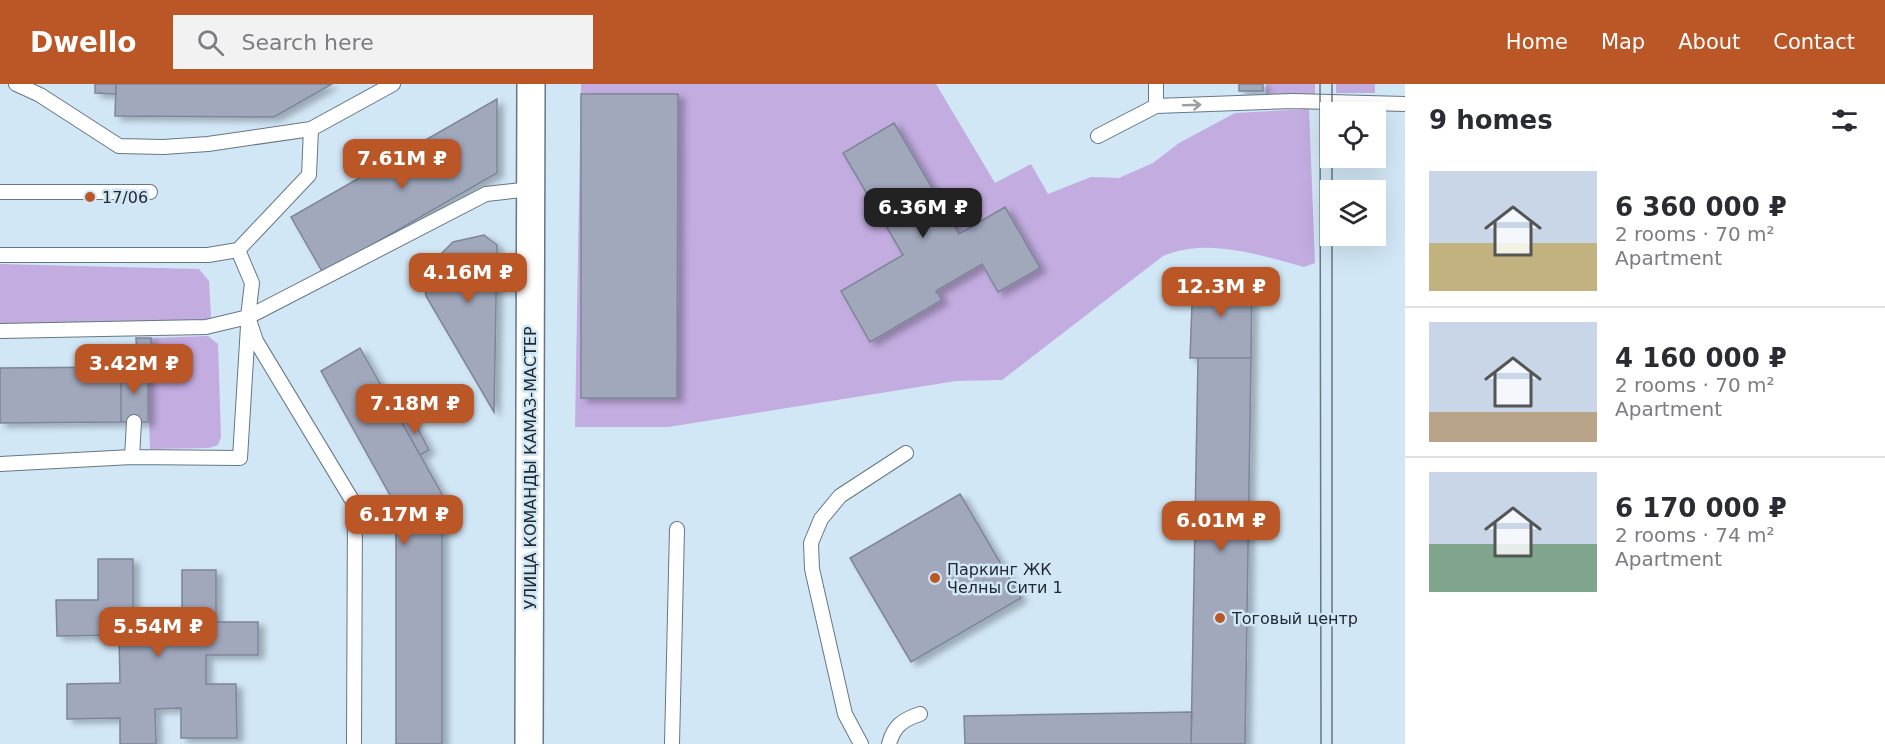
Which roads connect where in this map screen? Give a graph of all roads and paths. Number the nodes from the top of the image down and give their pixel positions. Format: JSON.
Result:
{"nodes":[{"id":1,"x":16,"y":84,"type":"edge"},
{"id":2,"x":393,"y":84,"type":"edge"},
{"id":3,"x":531,"y":84,"type":"edge"},
{"id":4,"x":1156,"y":84,"type":"edge"},
{"id":5,"x":43,"y":90,"type":"edge"},
{"id":6,"x":370,"y":90,"type":"edge"},
{"id":7,"x":1405,"y":104,"type":"edge"},
{"id":8,"x":1156,"y":106,"type":"junction"},
{"id":9,"x":311,"y":129,"type":"junction"},
{"id":10,"x":1098,"y":136,"type":"dead end"},
{"id":11,"x":531,"y":189,"type":"junction"},
{"id":12,"x":0,"y":192,"type":"edge"},
{"id":13,"x":150,"y":192,"type":"dead end"},
{"id":14,"x":238,"y":250,"type":"junction"},
{"id":15,"x":0,"y":255,"type":"edge"},
{"id":16,"x":248,"y":317,"type":"junction"},
{"id":17,"x":0,"y":331,"type":"edge"},
{"id":18,"x":134,"y":422,"type":"dead end"},
{"id":19,"x":906,"y":453,"type":"dead end"},
{"id":20,"x":132,"y":458,"type":"junction"},
{"id":21,"x":0,"y":464,"type":"edge"},
{"id":22,"x":677,"y":529,"type":"dead end"},
{"id":23,"x":920,"y":714,"type":"dead end"},
{"id":24,"x":354,"y":744,"type":"edge"},
{"id":25,"x":529,"y":744,"type":"edge"},
{"id":26,"x":672,"y":744,"type":"edge"},
{"id":27,"x":861,"y":744,"type":"edge"},
{"id":28,"x":888,"y":744,"type":"edge"}],
"edges":[{"from":1,"to":5,"type":"lane"},
{"from":2,"to":6,"type":"lane"},
{"from":3,"to":11,"type":"street","name":"УЛИЦА КОМАНДЫ КАМАЗ-МАСТЕР"},
{"from":4,"to":8,"type":"lane"},
{"from":5,"to":9,"type":"lane"},
{"from":6,"to":9,"type":"lane"},
{"from":8,"to":7,"type":"lane","one_way":true},
{"from":8,"to":10,"type":"lane"},
{"from":9,"to":14,"type":"lane"},
{"from":11,"to":16,"type":"lane"},
{"from":11,"to":25,"type":"street","name":"УЛИЦА КОМАНДЫ КАМАЗ-МАСТЕР"},
{"from":12,"to":13,"type":"lane"},
{"from":14,"to":15,"type":"lane"},
{"from":14,"to":16,"type":"lane"},
{"from":16,"to":17,"type":"lane"},
{"from":16,"to":20,"type":"lane"},
{"from":16,"to":24,"type":"lane"},
{"from":18,"to":20,"type":"lane"},
{"from":19,"to":27,"type":"lane"},
{"from":20,"to":21,"type":"lane"},
{"from":22,"to":26,"type":"lane"},
{"from":23,"to":28,"type":"lane"}]}
